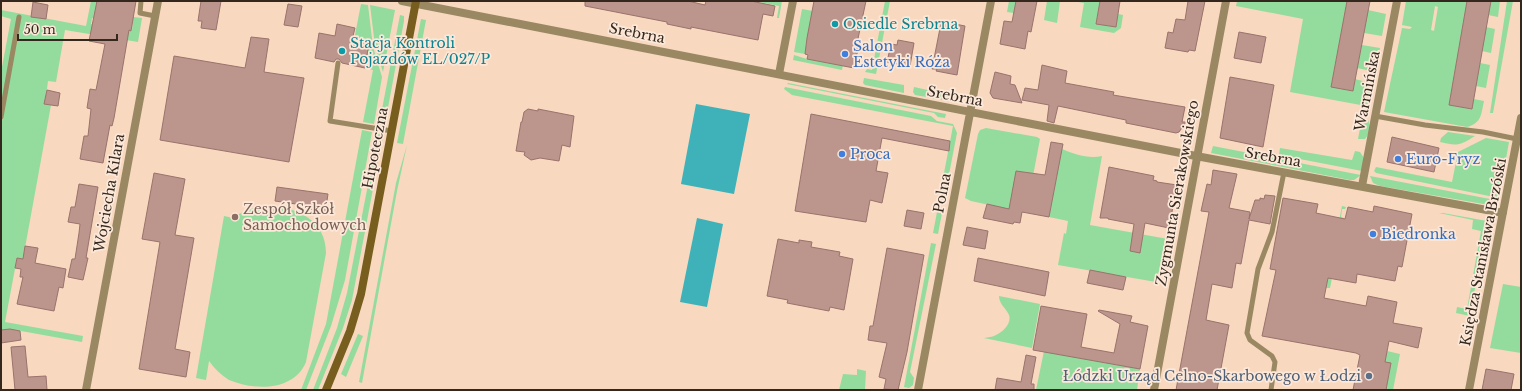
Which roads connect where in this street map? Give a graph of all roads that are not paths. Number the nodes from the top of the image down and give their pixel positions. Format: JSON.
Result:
{"nodes":[{"id":1,"x":141,"y":1,"type":"edge"},
{"id":2,"x":158,"y":1,"type":"edge"},
{"id":3,"x":402,"y":1,"type":"edge"},
{"id":4,"x":793,"y":1,"type":"edge"},
{"id":5,"x":992,"y":1,"type":"edge"},
{"id":6,"x":1226,"y":1,"type":"edge"},
{"id":7,"x":1397,"y":1,"type":"edge"},
{"id":8,"x":416,"y":2,"type":"edge"},
{"id":9,"x":156,"y":16,"type":"junction"},
{"id":10,"x":19,"y":17,"type":"dead end"},
{"id":11,"x":338,"y":63,"type":"dead end"},
{"id":12,"x":779,"y":74,"type":"junction"},
{"id":13,"x":971,"y":112,"type":"junction"},
{"id":14,"x":1375,"y":116,"type":"junction"},
{"id":15,"x":1,"y":117,"type":"edge"},
{"id":16,"x":1521,"y":118,"type":"edge"},
{"id":17,"x":392,"y":131,"type":"junction"},
{"id":18,"x":1517,"y":139,"type":"junction"},
{"id":19,"x":1196,"y":156,"type":"junction"},
{"id":20,"x":1284,"y":172,"type":"junction"},
{"id":21,"x":1362,"y":186,"type":"junction"},
{"id":22,"x":1503,"y":212,"type":"junction"},
{"id":23,"x":86,"y":390,"type":"edge"},
{"id":24,"x":326,"y":390,"type":"edge"},
{"id":25,"x":918,"y":390,"type":"edge"},
{"id":26,"x":1154,"y":390,"type":"edge"},
{"id":27,"x":1271,"y":390,"type":"edge"},
{"id":28,"x":1469,"y":390,"type":"edge"}],
"edges":[{"from":1,"to":9,"type":"lane"},
{"from":2,"to":9,"type":"street","name":"Wojciecha Kilara"},
{"from":3,"to":8,"type":"street","name":"Srebrna"},
{"from":4,"to":12,"type":"street"},
{"from":5,"to":13,"type":"street","name":"Polna"},
{"from":6,"to":19,"type":"street","name":"Zygmunta Sierakowskiego"},
{"from":7,"to":14,"type":"street","name":"Warmińska"},
{"from":8,"to":12,"type":"street","name":"Srebrna"},
{"from":8,"to":17,"type":"street","name":"Hipoteczna"},
{"from":9,"to":23,"type":"street","name":"Wojciecha Kilara"},
{"from":10,"to":15,"type":"lane"},
{"from":11,"to":17,"type":"lane"},
{"from":12,"to":13,"type":"street","name":"Srebrna"},
{"from":13,"to":19,"type":"street","name":"Srebrna"},
{"from":13,"to":25,"type":"street","name":"Polna"},
{"from":14,"to":18,"type":"lane"},
{"from":14,"to":21,"type":"street","name":"Warmińska"},
{"from":16,"to":18,"type":"street","name":"Księdza Stanisława Brzóski"},
{"from":17,"to":24,"type":"street","name":"Hipoteczna"},
{"from":18,"to":22,"type":"street","name":"Księdza Stanisława Brzóski"},
{"from":19,"to":20,"type":"street","name":"Srebrna"},
{"from":19,"to":26,"type":"street","name":"Zygmunta Sierakowskiego"},
{"from":20,"to":21,"type":"street","name":"Srebrna"},
{"from":20,"to":27,"type":"lane"},
{"from":21,"to":22,"type":"street","name":"Srebrna"},
{"from":22,"to":28,"type":"street","name":"Księdza Stanisława Brzóski"}]}
